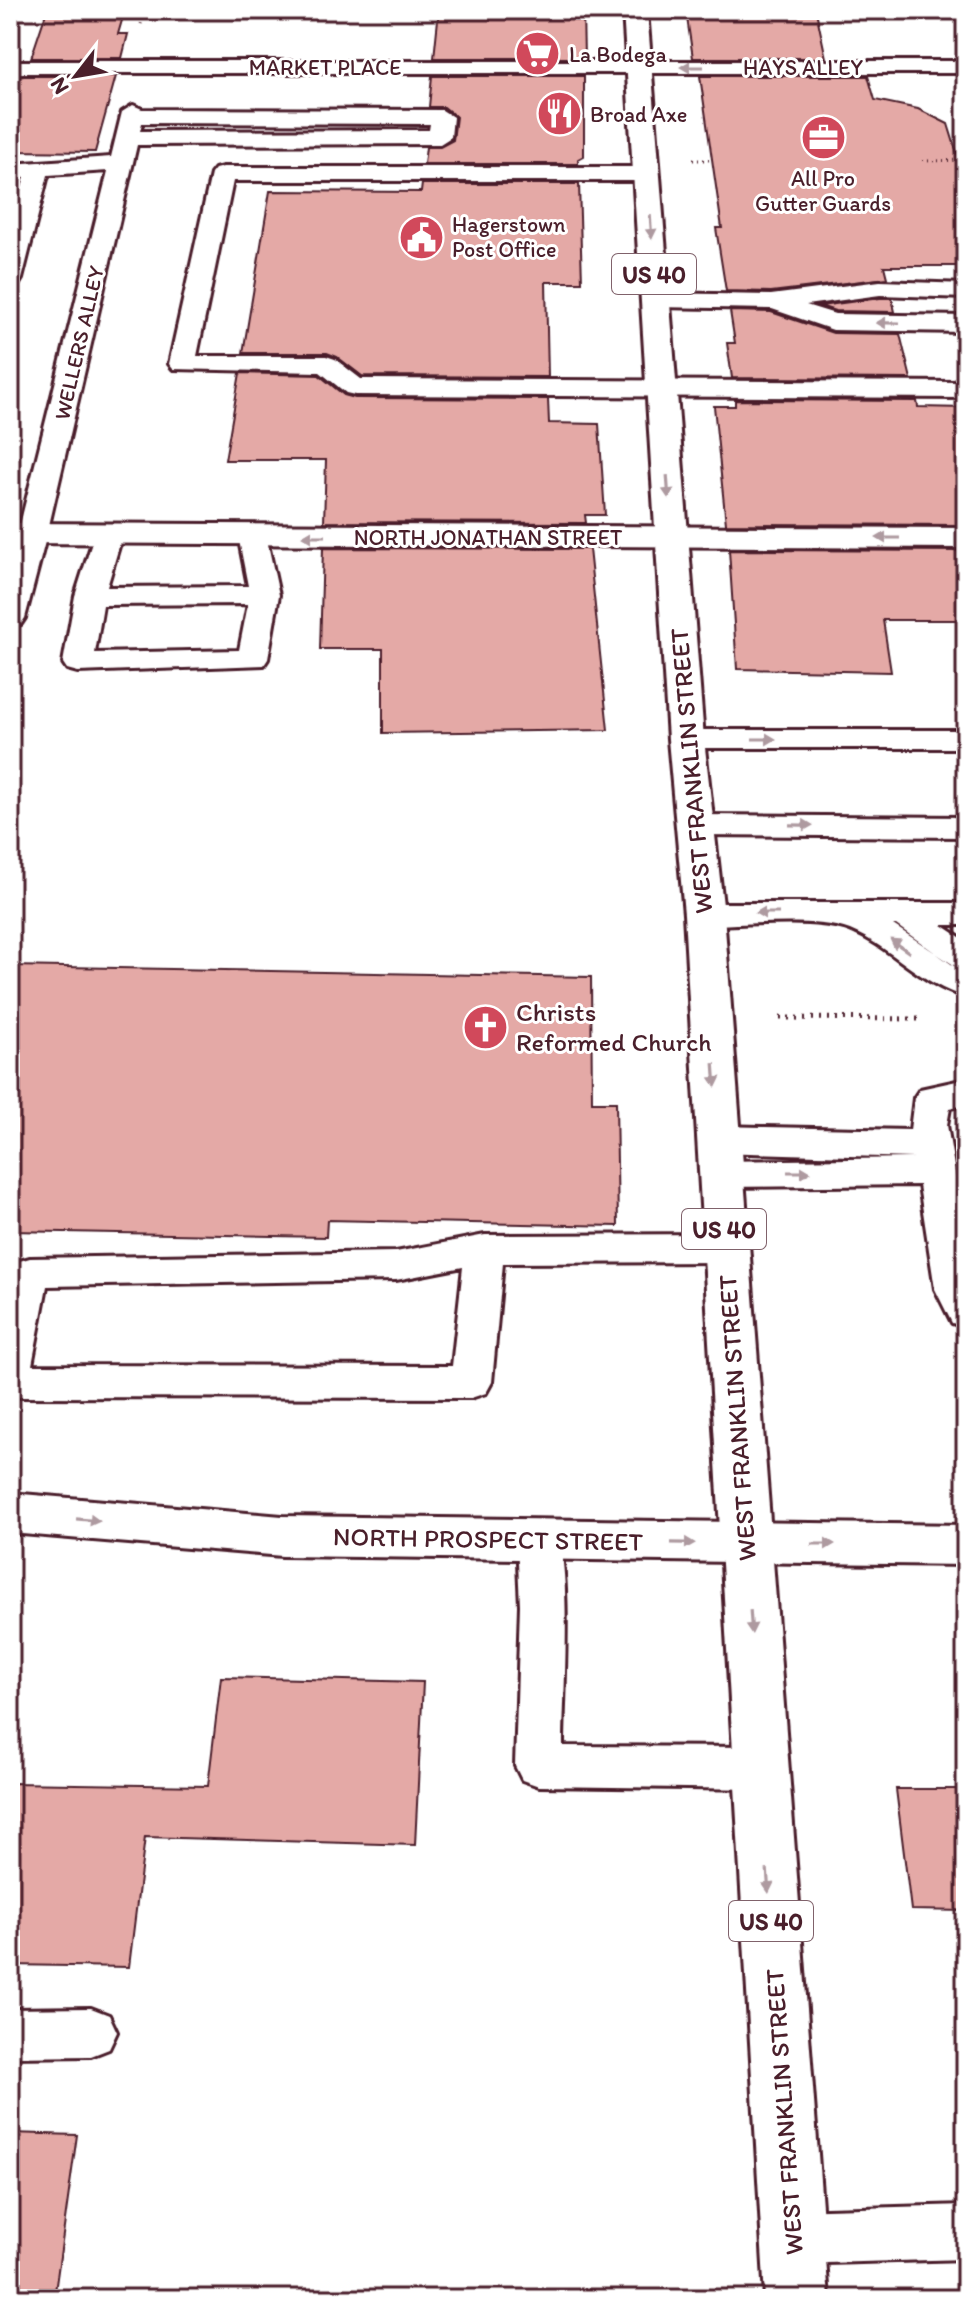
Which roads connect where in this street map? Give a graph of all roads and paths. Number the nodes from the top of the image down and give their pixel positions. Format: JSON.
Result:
{"nodes":[{"id":1,"x":198,"y":10,"type":"edge"},
{"id":2,"x":231,"y":10,"type":"edge"},
{"id":3,"x":635,"y":10,"type":"edge"},
{"id":4,"x":10,"y":67,"type":"edge"},
{"id":5,"x":143,"y":67,"type":"junction"},
{"id":6,"x":966,"y":67,"type":"edge"},
{"id":7,"x":640,"y":68,"type":"junction"},
{"id":8,"x":127,"y":139,"type":"junction"},
{"id":9,"x":966,"y":160,"type":"edge"},
{"id":10,"x":923,"y":161,"type":"dead end"},
{"id":11,"x":38,"y":170,"type":"junction"},
{"id":12,"x":10,"y":171,"type":"edge"},
{"id":13,"x":647,"y":174,"type":"junction"},
{"id":14,"x":10,"y":279,"type":"edge"},
{"id":15,"x":966,"y":291,"type":"edge"},
{"id":16,"x":656,"y":300,"type":"junction"},
{"id":17,"x":771,"y":302,"type":"junction"},
{"id":18,"x":966,"y":324,"type":"edge"},
{"id":19,"x":661,"y":387,"type":"junction"},
{"id":20,"x":966,"y":390,"type":"edge"},
{"id":21,"x":109,"y":533,"type":"junction"},
{"id":22,"x":22,"y":534,"type":"edge"},
{"id":23,"x":252,"y":535,"type":"junction"},
{"id":24,"x":672,"y":538,"type":"junction"},
{"id":25,"x":966,"y":538,"type":"edge"},
{"id":26,"x":264,"y":595,"type":"junction"},
{"id":27,"x":90,"y":596,"type":"junction"},
{"id":28,"x":10,"y":618,"type":"edge"},
{"id":29,"x":686,"y":739,"type":"junction"},
{"id":30,"x":966,"y":739,"type":"edge"},
{"id":31,"x":695,"y":825,"type":"junction"},
{"id":32,"x":966,"y":827,"type":"edge"},
{"id":33,"x":704,"y":914,"type":"junction"},
{"id":34,"x":830,"y":914,"type":"junction"},
{"id":35,"x":904,"y":914,"type":"junction"},
{"id":36,"x":966,"y":914,"type":"edge"},
{"id":37,"x":966,"y":958,"type":"edge"},
{"id":38,"x":966,"y":986,"type":"edge"},
{"id":39,"x":780,"y":1018,"type":"dead end"},
{"id":40,"x":920,"y":1019,"type":"dead end"},
{"id":41,"x":966,"y":1092,"type":"edge"},
{"id":42,"x":720,"y":1156,"type":"junction"},
{"id":43,"x":933,"y":1157,"type":"junction"},
{"id":44,"x":725,"y":1248,"type":"junction"},
{"id":45,"x":485,"y":1249,"type":"junction"},
{"id":46,"x":966,"y":1312,"type":"edge"},
{"id":47,"x":10,"y":1373,"type":"edge"},
{"id":48,"x":10,"y":1381,"type":"edge"},
{"id":49,"x":10,"y":1513,"type":"edge"},
{"id":50,"x":539,"y":1541,"type":"junction"},
{"id":51,"x":745,"y":1544,"type":"junction"},
{"id":52,"x":966,"y":1545,"type":"edge"},
{"id":53,"x":760,"y":1768,"type":"junction"},
{"id":54,"x":91,"y":2032,"type":"dead end"},
{"id":55,"x":10,"y":2033,"type":"edge"},
{"id":56,"x":966,"y":2232,"type":"edge"},
{"id":57,"x":792,"y":2237,"type":"junction"},
{"id":58,"x":797,"y":2299,"type":"edge"}],
"edges":[{"from":1,"to":2,"type":"path"},
{"from":3,"to":7,"type":"main road","name":"WEST FRANKLIN STREET","number":"US 40"},
{"from":4,"to":5,"type":"lane","name":"MARKET PLACE"},
{"from":5,"to":7,"type":"lane","name":"MARKET PLACE"},
{"from":5,"to":8,"type":"lane","name":"WELLERS ALLEY"},
{"from":6,"to":7,"type":"lane","name":"HAYS ALLEY","one_way":true},
{"from":7,"to":13,"type":"main road","name":"WEST FRANKLIN STREET","number":"US 40"},
{"from":8,"to":8,"type":"lane"},
{"from":8,"to":11,"type":"lane"},
{"from":8,"to":22,"type":"lane","name":"WELLERS ALLEY"},
{"from":9,"to":10,"type":"path"},
{"from":11,"to":12,"type":"lane"},
{"from":11,"to":14,"type":"lane"},
{"from":13,"to":16,"type":"main road","name":"WEST FRANKLIN STREET","number":"US 40","one_way":true},
{"from":13,"to":19,"type":"lane"},
{"from":15,"to":17,"type":"lane"},
{"from":16,"to":17,"type":"lane"},
{"from":16,"to":19,"type":"main road","name":"WEST FRANKLIN STREET","number":"US 40"},
{"from":18,"to":17,"type":"lane","one_way":true},
{"from":19,"to":20,"type":"lane"},
{"from":19,"to":24,"type":"main road","name":"WEST FRANKLIN STREET","number":"US 40","one_way":true},
{"from":21,"to":22,"type":"main road","name":"NORTH JONATHAN STREET"},
{"from":21,"to":23,"type":"main road","name":"NORTH JONATHAN STREET"},
{"from":21,"to":27,"type":"lane"},
{"from":22,"to":28,"type":"lane","name":"WELLERS ALLEY"},
{"from":24,"to":23,"type":"main road","name":"NORTH JONATHAN STREET","one_way":true},
{"from":23,"to":26,"type":"lane"},
{"from":25,"to":24,"type":"main road","name":"NORTH JONATHAN STREET","one_way":true},
{"from":24,"to":29,"type":"main road","name":"WEST FRANKLIN STREET","number":"US 40"},
{"from":26,"to":27,"type":"lane"},
{"from":26,"to":27,"type":"lane"},
{"from":29,"to":30,"type":"lane","one_way":true},
{"from":29,"to":31,"type":"main road","name":"WEST FRANKLIN STREET","number":"US 40"},
{"from":31,"to":32,"type":"lane","one_way":true},
{"from":31,"to":33,"type":"main road","name":"WEST FRANKLIN STREET","number":"US 40"},
{"from":34,"to":33,"type":"lane","one_way":true},
{"from":33,"to":42,"type":"main road","name":"WEST FRANKLIN STREET","number":"US 40","one_way":true},
{"from":34,"to":35,"type":"lane"},
{"from":38,"to":34,"type":"lane","one_way":true},
{"from":35,"to":36,"type":"lane"},
{"from":35,"to":37,"type":"lane"},
{"from":39,"to":40,"type":"path"},
{"from":41,"to":43,"type":"lane"},
{"from":42,"to":43,"type":"lane"},
{"from":42,"to":44,"type":"main road","name":"WEST FRANKLIN STREET","number":"US 40"},
{"from":43,"to":46,"type":"lane"},
{"from":44,"to":45,"type":"lane"},
{"from":44,"to":51,"type":"main road","name":"WEST FRANKLIN STREET","number":"US 40"},
{"from":45,"to":47,"type":"lane"},
{"from":45,"to":48,"type":"lane"},
{"from":49,"to":50,"type":"main road","name":"NORTH PROSPECT STREET","one_way":true},
{"from":50,"to":51,"type":"main road","name":"NORTH PROSPECT STREET","one_way":true},
{"from":50,"to":53,"type":"lane"},
{"from":51,"to":52,"type":"main road","name":"NORTH PROSPECT STREET","one_way":true},
{"from":51,"to":53,"type":"main road","name":"WEST FRANKLIN STREET","number":"US 40","one_way":true},
{"from":53,"to":57,"type":"main road","name":"WEST FRANKLIN STREET","number":"US 40","one_way":true},
{"from":54,"to":55,"type":"lane"},
{"from":56,"to":57,"type":"lane"},
{"from":57,"to":58,"type":"main road","name":"WEST FRANKLIN STREET","number":"US 40"}]}
